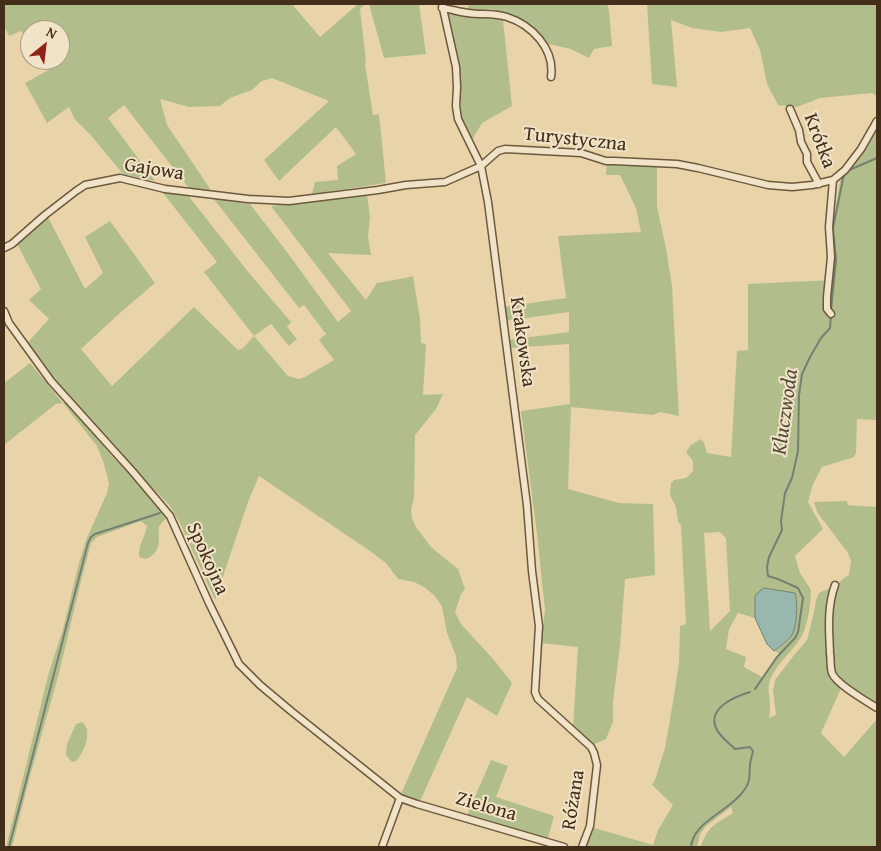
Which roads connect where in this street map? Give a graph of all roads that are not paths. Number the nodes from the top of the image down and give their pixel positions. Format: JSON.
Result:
{"nodes":[{"id":1,"x":442,"y":6,"type":"edge"},
{"id":2,"x":551,"y":77,"type":"dead end"},
{"id":3,"x":790,"y":109,"type":"dead end"},
{"id":4,"x":877,"y":121,"type":"edge"},
{"id":5,"x":481,"y":166,"type":"junction"},
{"id":6,"x":833,"y":180,"type":"junction"},
{"id":7,"x":818,"y":184,"type":"junction"},
{"id":8,"x":291,"y":201,"type":"joint"},
{"id":9,"x":4,"y":248,"type":"edge"},
{"id":10,"x":4,"y":311,"type":"edge"},
{"id":11,"x":831,"y":314,"type":"dead end"},
{"id":12,"x":835,"y":585,"type":"dead end"},
{"id":13,"x":535,"y":692,"type":"joint"},
{"id":14,"x":877,"y":708,"type":"edge"},
{"id":15,"x":400,"y":798,"type":"junction"},
{"id":16,"x":382,"y":847,"type":"edge"},
{"id":17,"x":564,"y":847,"type":"edge"},
{"id":18,"x":582,"y":847,"type":"edge"}],
"edges":[{"from":1,"to":2,"type":"street"},
{"from":1,"to":5,"type":"street","name":"Krakowska"},
{"from":3,"to":7,"type":"street","name":"Krótka"},
{"from":4,"to":6,"type":"street"},
{"from":5,"to":7,"type":"street","name":"Turystyczna"},
{"from":5,"to":8,"type":"street","name":"Turystyczna"},
{"from":5,"to":13,"type":"street","name":"Krakowska"},
{"from":6,"to":7,"type":"street","name":"Turystyczna"},
{"from":6,"to":11,"type":"street"},
{"from":8,"to":9,"type":"street","name":"Gajowa"},
{"from":10,"to":15,"type":"street","name":"Spokojna"},
{"from":12,"to":14,"type":"street"},
{"from":13,"to":18,"type":"street","name":"Różana"},
{"from":15,"to":16,"type":"street"},
{"from":15,"to":17,"type":"street","name":"Zielona"}]}
